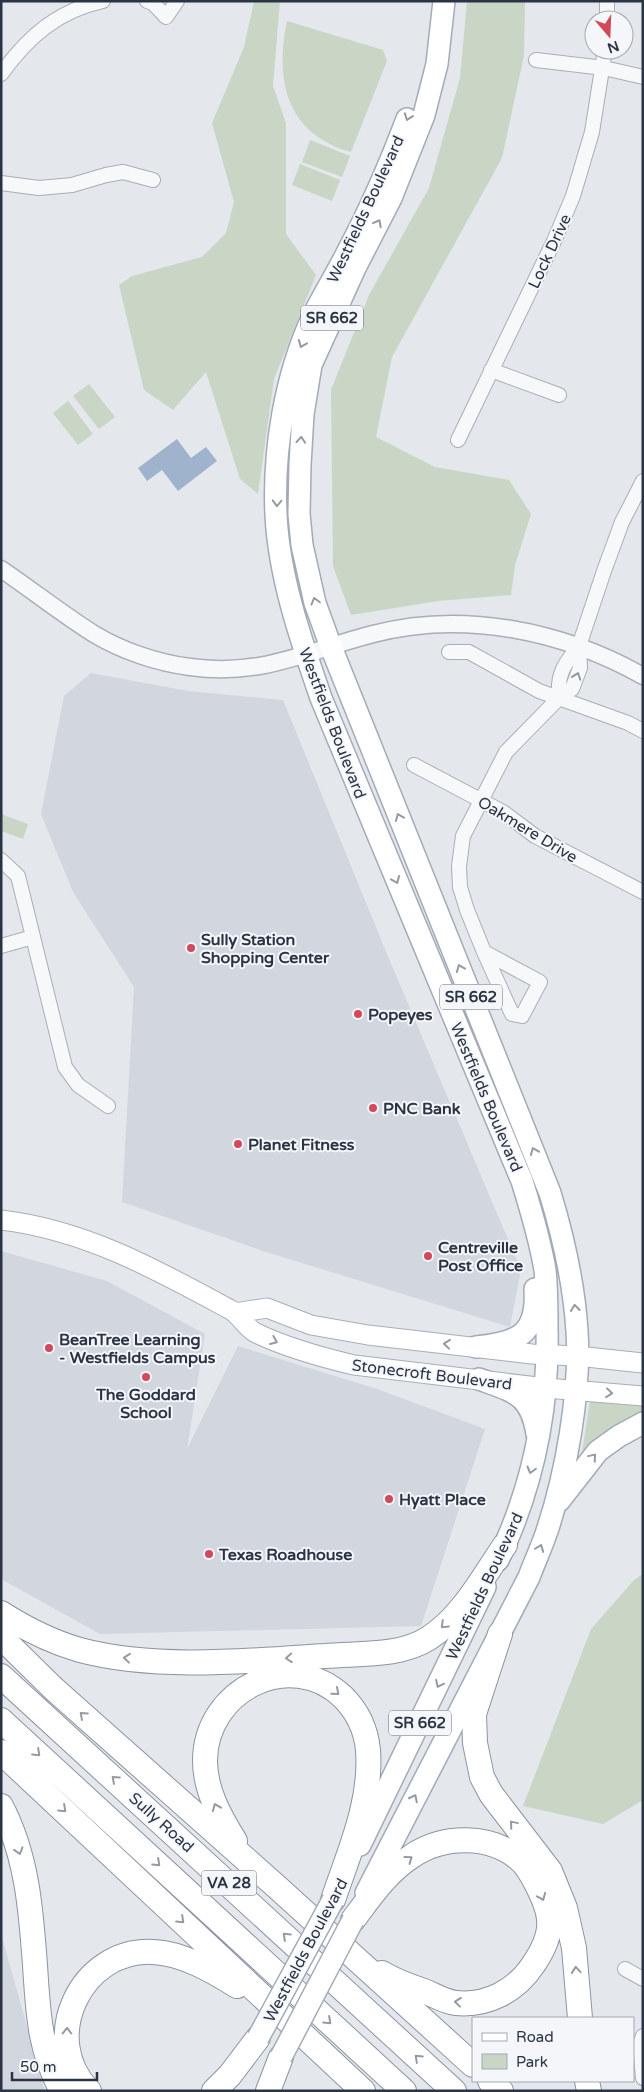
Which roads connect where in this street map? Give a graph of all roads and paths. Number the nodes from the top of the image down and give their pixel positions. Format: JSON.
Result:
{"nodes":[{"id":1,"x":103,"y":1,"type":"edge"},
{"id":2,"x":147,"y":1,"type":"edge"},
{"id":3,"x":177,"y":1,"type":"edge"},
{"id":4,"x":430,"y":1,"type":"edge"},
{"id":5,"x":444,"y":1,"type":"edge"},
{"id":6,"x":536,"y":60,"type":"dead end"},
{"id":7,"x":604,"y":60,"type":"edge"},
{"id":8,"x":604,"y":68,"type":"junction"},
{"id":9,"x":1,"y":74,"type":"edge"},
{"id":10,"x":643,"y":77,"type":"edge"},
{"id":11,"x":153,"y":180,"type":"dead end"},
{"id":12,"x":1,"y":183,"type":"edge"},
{"id":13,"x":491,"y":370,"type":"junction"},
{"id":14,"x":559,"y":395,"type":"dead end"},
{"id":15,"x":458,"y":440,"type":"dead end"},
{"id":16,"x":641,"y":488,"type":"edge"},
{"id":17,"x":3,"y":573,"type":"edge"},
{"id":18,"x":579,"y":646,"type":"junction"},
{"id":19,"x":331,"y":647,"type":"junction"},
{"id":20,"x":449,"y":652,"type":"dead end"},
{"id":21,"x":306,"y":656,"type":"junction"},
{"id":22,"x":643,"y":676,"type":"edge"},
{"id":23,"x":558,"y":698,"type":"junction"},
{"id":24,"x":643,"y":731,"type":"edge"},
{"id":25,"x":414,"y":765,"type":"dead end"},
{"id":26,"x":480,"y":800,"type":"junction"},
{"id":27,"x":1,"y":860,"type":"edge"},
{"id":28,"x":643,"y":892,"type":"edge"},
{"id":29,"x":33,"y":937,"type":"junction"},
{"id":30,"x":1,"y":946,"type":"edge"},
{"id":31,"x":484,"y":952,"type":"junction"},
{"id":32,"x":108,"y":1106,"type":"dead end"},
{"id":33,"x":531,"y":1210,"type":"junction"},
{"id":34,"x":1,"y":1220,"type":"edge"},
{"id":35,"x":235,"y":1313,"type":"junction"},
{"id":36,"x":476,"y":1347,"type":"junction"},
{"id":37,"x":548,"y":1355,"type":"junction"},
{"id":38,"x":577,"y":1356,"type":"junction"},
{"id":39,"x":643,"y":1363,"type":"edge"},
{"id":40,"x":479,"y":1379,"type":"junction"},
{"id":41,"x":546,"y":1388,"type":"junction"},
{"id":42,"x":575,"y":1390,"type":"junction"},
{"id":43,"x":643,"y":1396,"type":"edge"},
{"id":44,"x":643,"y":1423,"type":"edge"},
{"id":45,"x":538,"y":1442,"type":"junction"},
{"id":46,"x":553,"y":1510,"type":"junction"},
{"id":47,"x":505,"y":1545,"type":"junction"},
{"id":48,"x":1,"y":1614,"type":"edge"},
{"id":49,"x":500,"y":1634,"type":"junction"},
{"id":50,"x":1,"y":1637,"type":"edge"},
{"id":51,"x":1,"y":1676,"type":"edge"},
{"id":52,"x":1,"y":1720,"type":"edge"},
{"id":53,"x":1,"y":1752,"type":"edge"},
{"id":54,"x":1,"y":1806,"type":"edge"},
{"id":55,"x":277,"y":1887,"type":"junction"},
{"id":56,"x":333,"y":1900,"type":"junction"},
{"id":57,"x":353,"y":1920,"type":"junction"},
{"id":58,"x":354,"y":1957,"type":"junction"},
{"id":59,"x":626,"y":1969,"type":"dead end"},
{"id":60,"x":643,"y":1979,"type":"edge"},
{"id":61,"x":279,"y":2012,"type":"junction"},
{"id":62,"x":580,"y":2017,"type":"edge"},
{"id":63,"x":643,"y":2036,"type":"edge"},
{"id":64,"x":258,"y":2038,"type":"junction"},
{"id":65,"x":281,"y":2057,"type":"junction"},
{"id":66,"x":472,"y":2064,"type":"edge"},
{"id":67,"x":643,"y":2078,"type":"edge"},
{"id":68,"x":491,"y":2082,"type":"edge"},
{"id":69,"x":360,"y":2088,"type":"edge"},
{"id":70,"x":62,"y":2091,"type":"edge"},
{"id":71,"x":90,"y":2091,"type":"edge"},
{"id":72,"x":214,"y":2091,"type":"edge"},
{"id":73,"x":230,"y":2091,"type":"edge"},
{"id":74,"x":262,"y":2091,"type":"edge"},
{"id":75,"x":268,"y":2091,"type":"edge"},
{"id":76,"x":404,"y":2091,"type":"edge"},
{"id":77,"x":454,"y":2091,"type":"edge"},
{"id":78,"x":501,"y":2091,"type":"edge"}],
"edges":[{"from":1,"to":9,"type":"street"},
{"from":2,"to":3,"type":"street"},
{"from":4,"to":21,"type":"main road","name":"Westfields Boulevard","number":"SR 662","one_way":true},
{"from":19,"to":5,"type":"main road","name":"Westfields Boulevard","number":"SR 662","one_way":true},
{"from":6,"to":8,"type":"street"},
{"from":7,"to":8,"type":"street","name":"Lock Drive"},
{"from":8,"to":10,"type":"street"},
{"from":8,"to":13,"type":"street","name":"Lock Drive"},
{"from":11,"to":12,"type":"street"},
{"from":13,"to":14,"type":"street"},
{"from":13,"to":15,"type":"street","name":"Lock Drive"},
{"from":16,"to":18,"type":"street"},
{"from":17,"to":21,"type":"street"},
{"from":18,"to":19,"type":"street"},
{"from":18,"to":22,"type":"street"},
{"from":18,"to":23,"type":"street"},
{"from":19,"to":21,"type":"street"},
{"from":38,"to":19,"type":"main road","name":"Westfields Boulevard","number":"SR 662","one_way":true},
{"from":20,"to":23,"type":"street"},
{"from":21,"to":33,"type":"main road","name":"Westfields Boulevard","number":"SR 662","one_way":true},
{"from":23,"to":24,"type":"street"},
{"from":23,"to":26,"type":"street"},
{"from":25,"to":26,"type":"street","name":"Oakmere Drive"},
{"from":26,"to":28,"type":"street","name":"Oakmere Drive"},
{"from":26,"to":31,"type":"street"},
{"from":27,"to":29,"type":"street"},
{"from":29,"to":30,"type":"street"},
{"from":29,"to":32,"type":"street"},
{"from":31,"to":31,"type":"street"},
{"from":33,"to":36,"type":"main road"},
{"from":33,"to":37,"type":"main road","name":"Westfields Boulevard","number":"SR 662"},
{"from":34,"to":35,"type":"main road","name":"Stonecroft Boulevard"},
{"from":36,"to":35,"type":"main road","name":"Stonecroft Boulevard","one_way":true},
{"from":35,"to":40,"type":"main road","name":"Stonecroft Boulevard","one_way":true},
{"from":36,"to":37,"type":"main road","name":"Stonecroft Boulevard"},
{"from":37,"to":38,"type":"main road","name":"Stonecroft Boulevard"},
{"from":37,"to":41,"type":"main road","name":"Westfields Boulevard","number":"SR 662"},
{"from":38,"to":39,"type":"main road","name":"Stonecroft Boulevard"},
{"from":38,"to":42,"type":"main road","name":"Westfields Boulevard","number":"SR 662"},
{"from":40,"to":41,"type":"main road","name":"Stonecroft Boulevard"},
{"from":40,"to":45,"type":"main road"},
{"from":41,"to":42,"type":"main road","name":"Stonecroft Boulevard"},
{"from":41,"to":45,"type":"main road","name":"Westfields Boulevard","number":"SR 662"},
{"from":42,"to":43,"type":"main road","name":"Stonecroft Boulevard","one_way":true},
{"from":42,"to":46,"type":"main road","name":"Westfields Boulevard","number":"SR 662"},
{"from":46,"to":44,"type":"main road","one_way":true},
{"from":45,"to":47,"type":"main road","name":"Westfields Boulevard","number":"SR 662","one_way":true},
{"from":49,"to":46,"type":"main road","name":"Westfields Boulevard","number":"SR 662","one_way":true},
{"from":47,"to":48,"type":"highway","one_way":true},
{"from":47,"to":56,"type":"main road","name":"Westfields Boulevard","number":"SR 662","one_way":true},
{"from":57,"to":49,"type":"main road","name":"Westfields Boulevard","number":"SR 662","one_way":true},
{"from":62,"to":49,"type":"highway","one_way":true},
{"from":55,"to":50,"type":"highway","one_way":true},
{"from":77,"to":51,"type":"highway","name":"Sully Road","number":"VA 28","one_way":true},
{"from":52,"to":76,"type":"highway","name":"Sully Road","number":"VA 28","one_way":true},
{"from":53,"to":61,"type":"highway","one_way":true},
{"from":54,"to":70,"type":"highway","one_way":true},
{"from":55,"to":56,"type":"highway","one_way":true},
{"from":55,"to":58,"type":"highway"},
{"from":56,"to":64,"type":"main road","name":"Westfields Boulevard","number":"SR 662","bridge":true},
{"from":57,"to":58,"type":"highway","one_way":true},
{"from":57,"to":65,"type":"main road","name":"Westfields Boulevard","number":"SR 662","bridge":true},
{"from":58,"to":66,"type":"highway"},
{"from":59,"to":60,"type":"street"},
{"from":61,"to":69,"type":"highway"},
{"from":71,"to":61,"type":"highway","one_way":true},
{"from":63,"to":67,"type":"street"},
{"from":64,"to":72,"type":"highway"},
{"from":64,"to":73,"type":"main road","name":"Westfields Boulevard","number":"SR 662"},
{"from":65,"to":74,"type":"main road","name":"Westfields Boulevard","number":"SR 662"},
{"from":65,"to":75,"type":"highway"},
{"from":68,"to":78,"type":"highway"}]}
